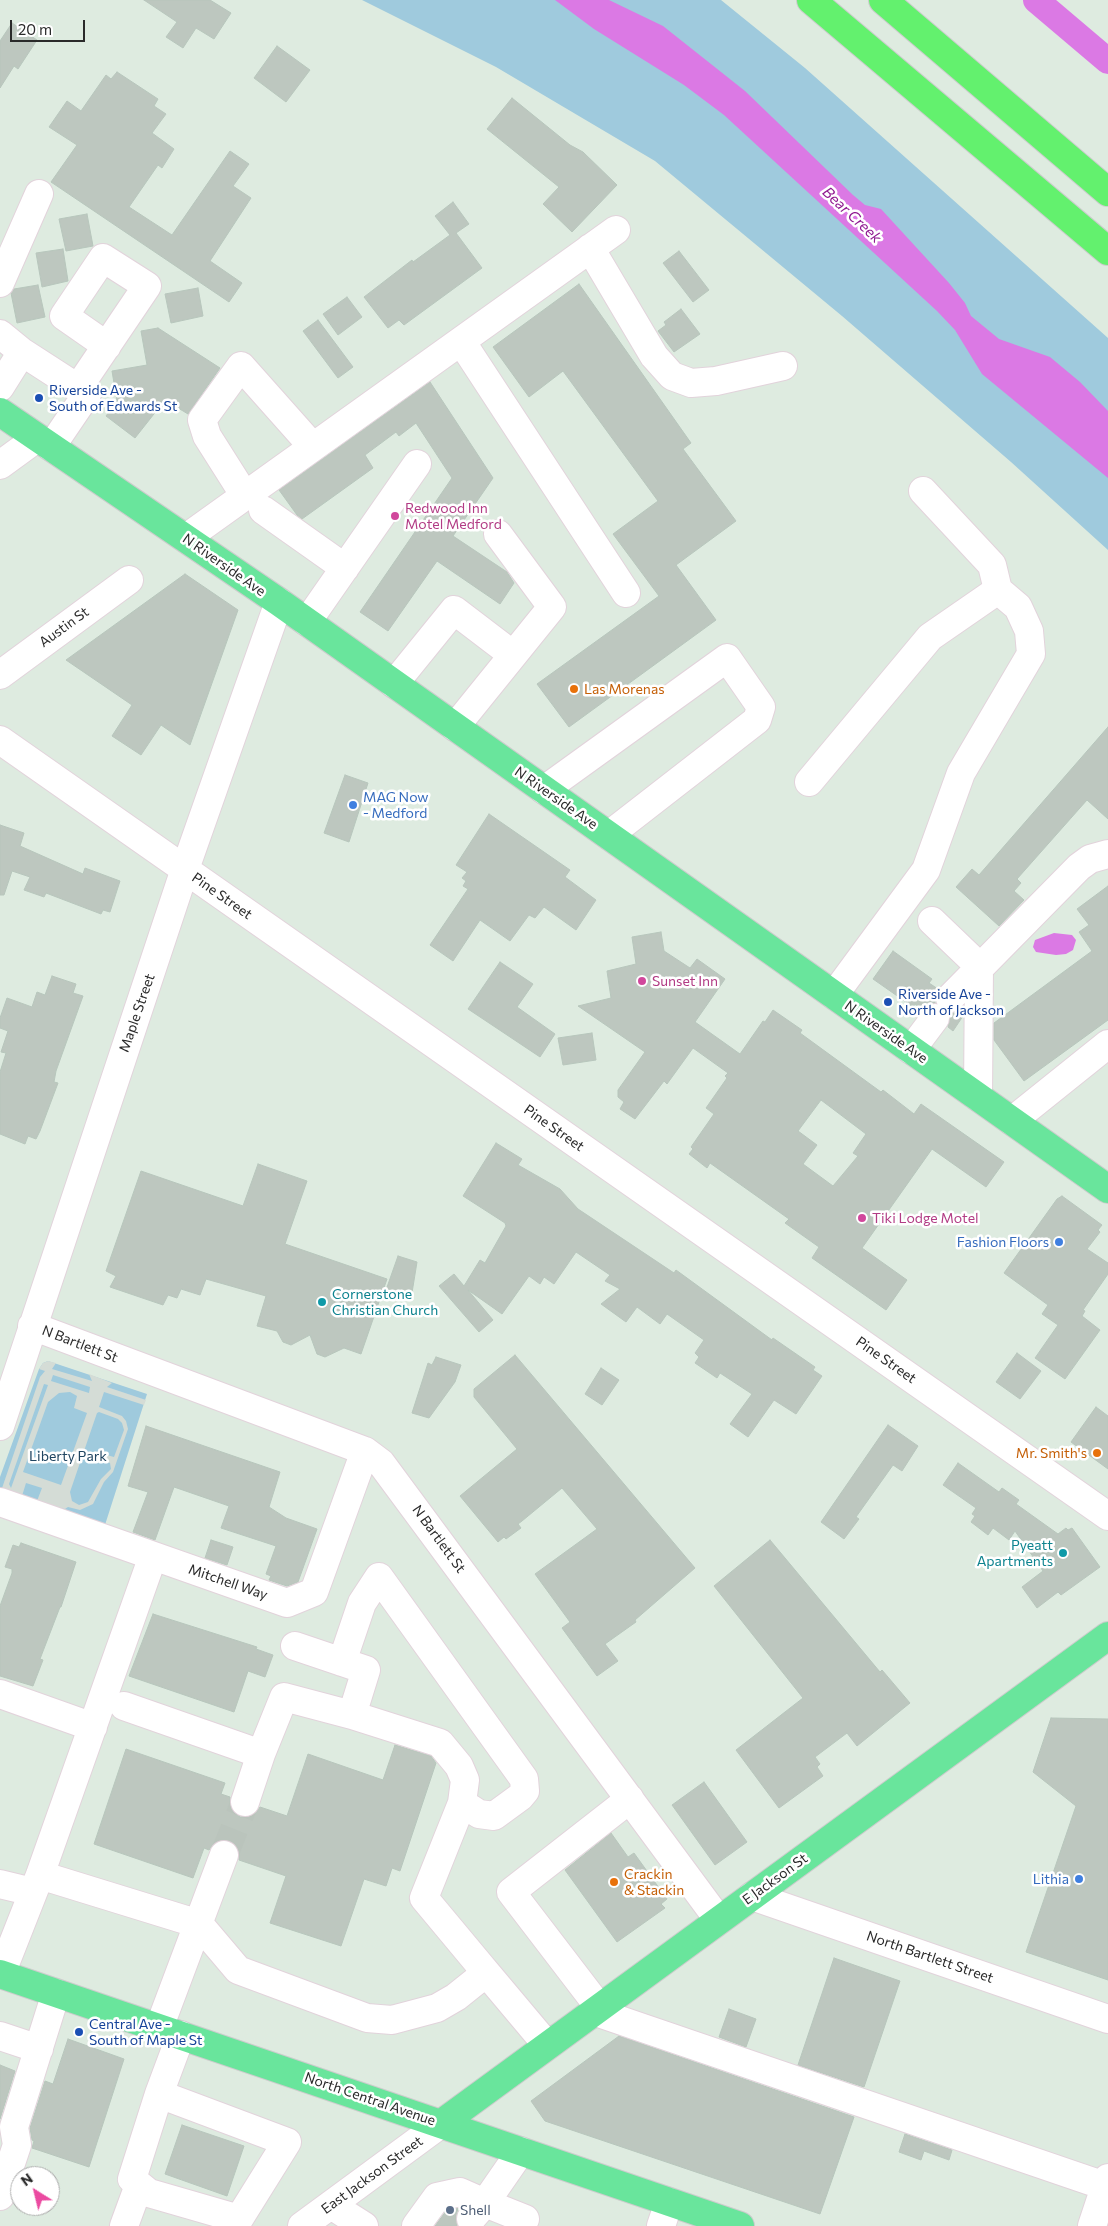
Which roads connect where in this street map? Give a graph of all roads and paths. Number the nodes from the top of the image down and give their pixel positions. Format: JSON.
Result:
{"nodes":[{"id":1,"x":811,"y":0,"type":"edge"},
{"id":2,"x":883,"y":0,"type":"edge"},
{"id":3,"x":1108,"y":192,"type":"edge"},
{"id":4,"x":39,"y":194,"type":"dead end"},
{"id":5,"x":616,"y":230,"type":"dead end"},
{"id":6,"x":590,"y":248,"type":"junction"},
{"id":7,"x":1108,"y":251,"type":"edge"},
{"id":8,"x":0,"y":283,"type":"edge"},
{"id":9,"x":0,"y":334,"type":"edge"},
{"id":10,"x":461,"y":341,"type":"junction"},
{"id":11,"x":107,"y":346,"type":"dead end"},
{"id":12,"x":22,"y":352,"type":"junction"},
{"id":13,"x":783,"y":366,"type":"dead end"},
{"id":14,"x":0,"y":387,"type":"edge"},
{"id":15,"x":78,"y":388,"type":"junction"},
{"id":16,"x":0,"y":412,"type":"edge"},
{"id":17,"x":44,"y":442,"type":"junction"},
{"id":18,"x":312,"y":447,"type":"junction"},
{"id":19,"x":0,"y":464,"type":"edge"},
{"id":20,"x":417,"y":464,"type":"dead end"},
{"id":21,"x":923,"y":491,"type":"dead end"},
{"id":22,"x":254,"y":503,"type":"junction"},
{"id":23,"x":498,"y":534,"type":"dead end"},
{"id":24,"x":186,"y":538,"type":"junction"},
{"id":25,"x":345,"y":568,"type":"junction"},
{"id":26,"x":129,"y":580,"type":"dead end"},
{"id":27,"x":998,"y":590,"type":"junction"},
{"id":28,"x":626,"y":593,"type":"dead end"},
{"id":29,"x":279,"y":602,"type":"junction"},
{"id":30,"x":307,"y":622,"type":"junction"},
{"id":31,"x":513,"y":654,"type":"junction"},
{"id":32,"x":0,"y":675,"type":"edge"},
{"id":33,"x":394,"y":684,"type":"junction"},
{"id":34,"x":455,"y":727,"type":"junction"},
{"id":35,"x":0,"y":740,"type":"edge"},
{"id":36,"x":809,"y":782,"type":"dead end"},
{"id":37,"x":544,"y":790,"type":"junction"},
{"id":38,"x":608,"y":836,"type":"junction"},
{"id":39,"x":1108,"y":854,"type":"edge"},
{"id":40,"x":185,"y":869,"type":"junction"},
{"id":41,"x":932,"y":921,"type":"dead end"},
{"id":42,"x":979,"y":966,"type":"junction"},
{"id":43,"x":834,"y":995,"type":"junction"},
{"id":44,"x":1108,"y":1044,"type":"edge"},
{"id":45,"x":911,"y":1050,"type":"junction"},
{"id":46,"x":978,"y":1097,"type":"junction"},
{"id":47,"x":1012,"y":1121,"type":"junction"},
{"id":48,"x":1108,"y":1189,"type":"edge"},
{"id":49,"x":32,"y":1326,"type":"junction"},
{"id":50,"x":0,"y":1426,"type":"edge"},
{"id":51,"x":365,"y":1452,"type":"junction"},
{"id":52,"x":0,"y":1502,"type":"edge"},
{"id":53,"x":1108,"y":1516,"type":"edge"},
{"id":54,"x":152,"y":1556,"type":"junction"},
{"id":55,"x":1108,"y":1636,"type":"edge"},
{"id":56,"x":295,"y":1646,"type":"dead end"},
{"id":57,"x":342,"y":1662,"type":"junction"},
{"id":58,"x":0,"y":1694,"type":"edge"},
{"id":59,"x":124,"y":1706,"type":"dead end"},
{"id":60,"x":352,"y":1715,"type":"junction"},
{"id":61,"x":93,"y":1727,"type":"junction"},
{"id":62,"x":261,"y":1754,"type":"junction"},
{"id":63,"x":630,"y":1799,"type":"junction"},
{"id":64,"x":245,"y":1802,"type":"tunnel mouth"},
{"id":65,"x":462,"y":1802,"type":"junction"},
{"id":66,"x":224,"y":1855,"type":"tunnel mouth"},
{"id":67,"x":0,"y":1884,"type":"edge"},
{"id":68,"x":36,"y":1884,"type":"junction"},
{"id":69,"x":752,"y":1896,"type":"junction"},
{"id":70,"x":718,"y":1919,"type":"junction"},
{"id":71,"x":199,"y":1924,"type":"junction"},
{"id":72,"x":484,"y":1970,"type":"junction"},
{"id":73,"x":1,"y":1974,"type":"edge"},
{"id":74,"x":56,"y":1993,"type":"junction"},
{"id":75,"x":596,"y":2009,"type":"junction"},
{"id":76,"x":1108,"y":2019,"type":"edge"},
{"id":77,"x":170,"y":2031,"type":"junction"},
{"id":78,"x":0,"y":2036,"type":"edge"},
{"id":79,"x":547,"y":2046,"type":"junction"},
{"id":80,"x":39,"y":2050,"type":"junction"},
{"id":81,"x":159,"y":2094,"type":"junction"},
{"id":82,"x":442,"y":2124,"type":"junction"},
{"id":83,"x":521,"y":2151,"type":"junction"},
{"id":84,"x":1107,"y":2184,"type":"edge"},
{"id":85,"x":139,"y":2185,"type":"junction"},
{"id":86,"x":0,"y":2196,"type":"edge"},
{"id":87,"x":330,"y":2205,"type":"junction"},
{"id":88,"x":478,"y":2211,"type":"junction"},
{"id":89,"x":665,"y":2214,"type":"edge"},
{"id":90,"x":242,"y":2222,"type":"edge"},
{"id":91,"x":124,"y":2226,"type":"edge"},
{"id":92,"x":302,"y":2226,"type":"edge"},
{"id":93,"x":364,"y":2226,"type":"edge"},
{"id":94,"x":416,"y":2226,"type":"edge"},
{"id":95,"x":522,"y":2226,"type":"edge"},
{"id":96,"x":740,"y":2226,"type":"edge"},
{"id":97,"x":1092,"y":2226,"type":"edge"}],
"edges":[{"from":1,"to":7,"type":"highway"},
{"from":2,"to":3,"type":"highway"},
{"from":4,"to":8,"type":"street"},
{"from":5,"to":6,"type":"street"},
{"from":6,"to":10,"type":"street"},
{"from":6,"to":13,"type":"street"},
{"from":9,"to":12,"type":"street"},
{"from":10,"to":18,"type":"street"},
{"from":10,"to":28,"type":"street"},
{"from":11,"to":15,"type":"street"},
{"from":12,"to":14,"type":"street"},
{"from":12,"to":15,"type":"street"},
{"from":15,"to":17,"type":"street"},
{"from":16,"to":17,"type":"main road","name":"N Riverside Ave"},
{"from":17,"to":19,"type":"street"},
{"from":17,"to":24,"type":"main road","name":"N Riverside Ave"},
{"from":18,"to":22,"type":"street"},
{"from":18,"to":22,"type":"street"},
{"from":20,"to":25,"type":"street"},
{"from":21,"to":27,"type":"street"},
{"from":22,"to":24,"type":"street"},
{"from":22,"to":25,"type":"street"},
{"from":23,"to":31,"type":"street"},
{"from":24,"to":29,"type":"main road","name":"N Riverside Ave"},
{"from":25,"to":30,"type":"street"},
{"from":26,"to":32,"type":"street","name":"Austin St"},
{"from":27,"to":36,"type":"street"},
{"from":27,"to":43,"type":"street"},
{"from":29,"to":30,"type":"main road","name":"N Riverside Ave"},
{"from":29,"to":40,"type":"street","name":"Maple Street"},
{"from":30,"to":33,"type":"main road","name":"N Riverside Ave"},
{"from":31,"to":33,"type":"street"},
{"from":31,"to":34,"type":"street"},
{"from":33,"to":34,"type":"main road","name":"N Riverside Ave"},
{"from":34,"to":37,"type":"main road","name":"N Riverside Ave"},
{"from":35,"to":40,"type":"street","name":"Pine Street"},
{"from":37,"to":38,"type":"main road","name":"N Riverside Ave"},
{"from":37,"to":38,"type":"street"},
{"from":38,"to":43,"type":"main road","name":"N Riverside Ave"},
{"from":39,"to":42,"type":"street"},
{"from":40,"to":49,"type":"street","name":"Maple Street"},
{"from":40,"to":53,"type":"street","name":"Pine Street"},
{"from":41,"to":42,"type":"street"},
{"from":42,"to":45,"type":"street"},
{"from":42,"to":46,"type":"street"},
{"from":43,"to":45,"type":"main road","name":"N Riverside Ave"},
{"from":44,"to":47,"type":"street"},
{"from":45,"to":46,"type":"main road","name":"N Riverside Ave"},
{"from":46,"to":47,"type":"main road","name":"N Riverside Ave"},
{"from":47,"to":48,"type":"main road","name":"N Riverside Ave"},
{"from":49,"to":50,"type":"street","name":"Maple Street"},
{"from":49,"to":51,"type":"street","name":"N Bartlett St"},
{"from":51,"to":54,"type":"street","name":"Mitchell Way"},
{"from":51,"to":63,"type":"street","name":"N Bartlett St"},
{"from":52,"to":54,"type":"street","name":"Mitchell Way"},
{"from":54,"to":61,"type":"street"},
{"from":55,"to":69,"type":"main road","name":"E Jackson St"},
{"from":56,"to":57,"type":"street"},
{"from":57,"to":60,"type":"street"},
{"from":57,"to":65,"type":"street"},
{"from":58,"to":61,"type":"street"},
{"from":59,"to":62,"type":"street"},
{"from":60,"to":62,"type":"street"},
{"from":60,"to":65,"type":"street"},
{"from":61,"to":68,"type":"street"},
{"from":62,"to":64,"type":"street"},
{"from":63,"to":70,"type":"street","name":"N Bartlett St"},
{"from":63,"to":75,"type":"street"},
{"from":65,"to":72,"type":"street"},
{"from":66,"to":71,"type":"street"},
{"from":67,"to":68,"type":"street"},
{"from":68,"to":71,"type":"street"},
{"from":68,"to":73,"type":"street"},
{"from":69,"to":70,"type":"main road","name":"E Jackson St"},
{"from":69,"to":76,"type":"street","name":"North Bartlett Street"},
{"from":70,"to":75,"type":"main road","name":"E Jackson St"},
{"from":71,"to":72,"type":"street"},
{"from":71,"to":77,"type":"street"},
{"from":72,"to":79,"type":"street"},
{"from":73,"to":74,"type":"main road","name":"North Central Avenue"},
{"from":74,"to":77,"type":"main road","name":"North Central Avenue"},
{"from":74,"to":80,"type":"street"},
{"from":75,"to":79,"type":"main road","name":"E Jackson St"},
{"from":75,"to":84,"type":"street"},
{"from":77,"to":81,"type":"street"},
{"from":77,"to":82,"type":"main road","name":"North Central Avenue"},
{"from":78,"to":80,"type":"street"},
{"from":79,"to":82,"type":"main road","name":"E Jackson St"},
{"from":80,"to":86,"type":"street"},
{"from":81,"to":85,"type":"street"},
{"from":81,"to":90,"type":"street"},
{"from":82,"to":83,"type":"main road","name":"North Central Avenue"},
{"from":82,"to":87,"type":"street","name":"East Jackson Street"},
{"from":83,"to":88,"type":"street"},
{"from":83,"to":89,"type":"main road","name":"North Central Avenue"},
{"from":84,"to":97,"type":"street"},
{"from":85,"to":90,"type":"street"},
{"from":85,"to":91,"type":"street"},
{"from":87,"to":92,"type":"street","name":"East Jackson Street"},
{"from":87,"to":93,"type":"street"},
{"from":88,"to":94,"type":"street"},
{"from":88,"to":95,"type":"street"},
{"from":89,"to":96,"type":"main road","name":"North Central Avenue"}]}
